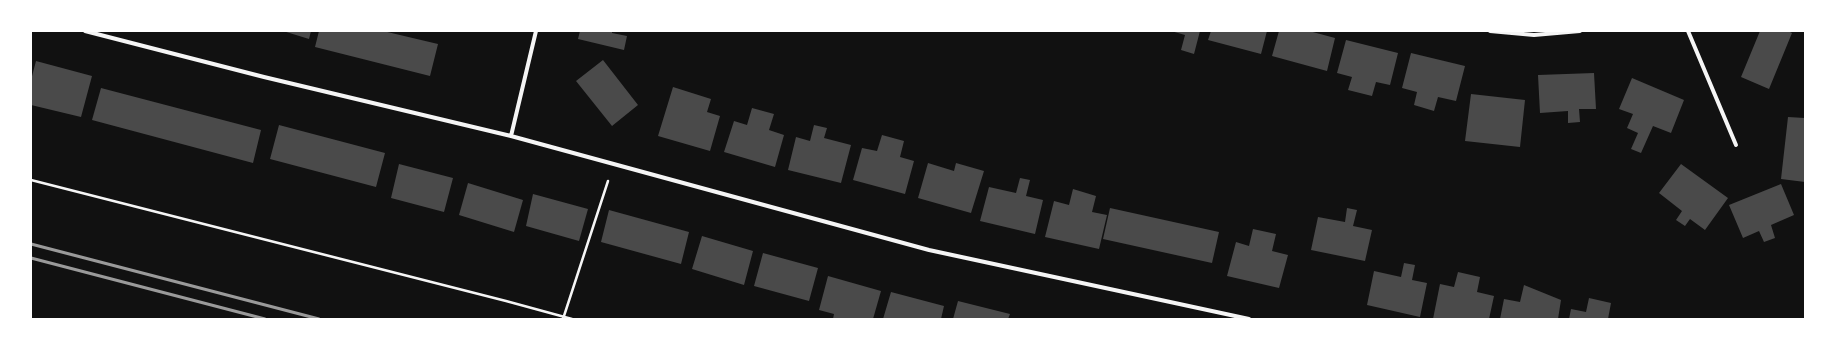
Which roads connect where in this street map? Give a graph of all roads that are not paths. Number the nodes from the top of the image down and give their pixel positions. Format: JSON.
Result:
{"nodes":[{"id":1,"x":85,"y":31,"type":"edge"},
{"id":2,"x":536,"y":31,"type":"edge"},
{"id":3,"x":1490,"y":31,"type":"edge"},
{"id":4,"x":1580,"y":31,"type":"edge"},
{"id":5,"x":1688,"y":31,"type":"edge"},
{"id":6,"x":511,"y":136,"type":"junction"},
{"id":7,"x":1736,"y":145,"type":"dead end"},
{"id":8,"x":1249,"y":319,"type":"edge"}],
"edges":[{"from":1,"to":6,"type":"street"},
{"from":2,"to":6,"type":"street"},
{"from":3,"to":4,"type":"street"},
{"from":5,"to":7,"type":"street"},
{"from":6,"to":8,"type":"street"}]}
